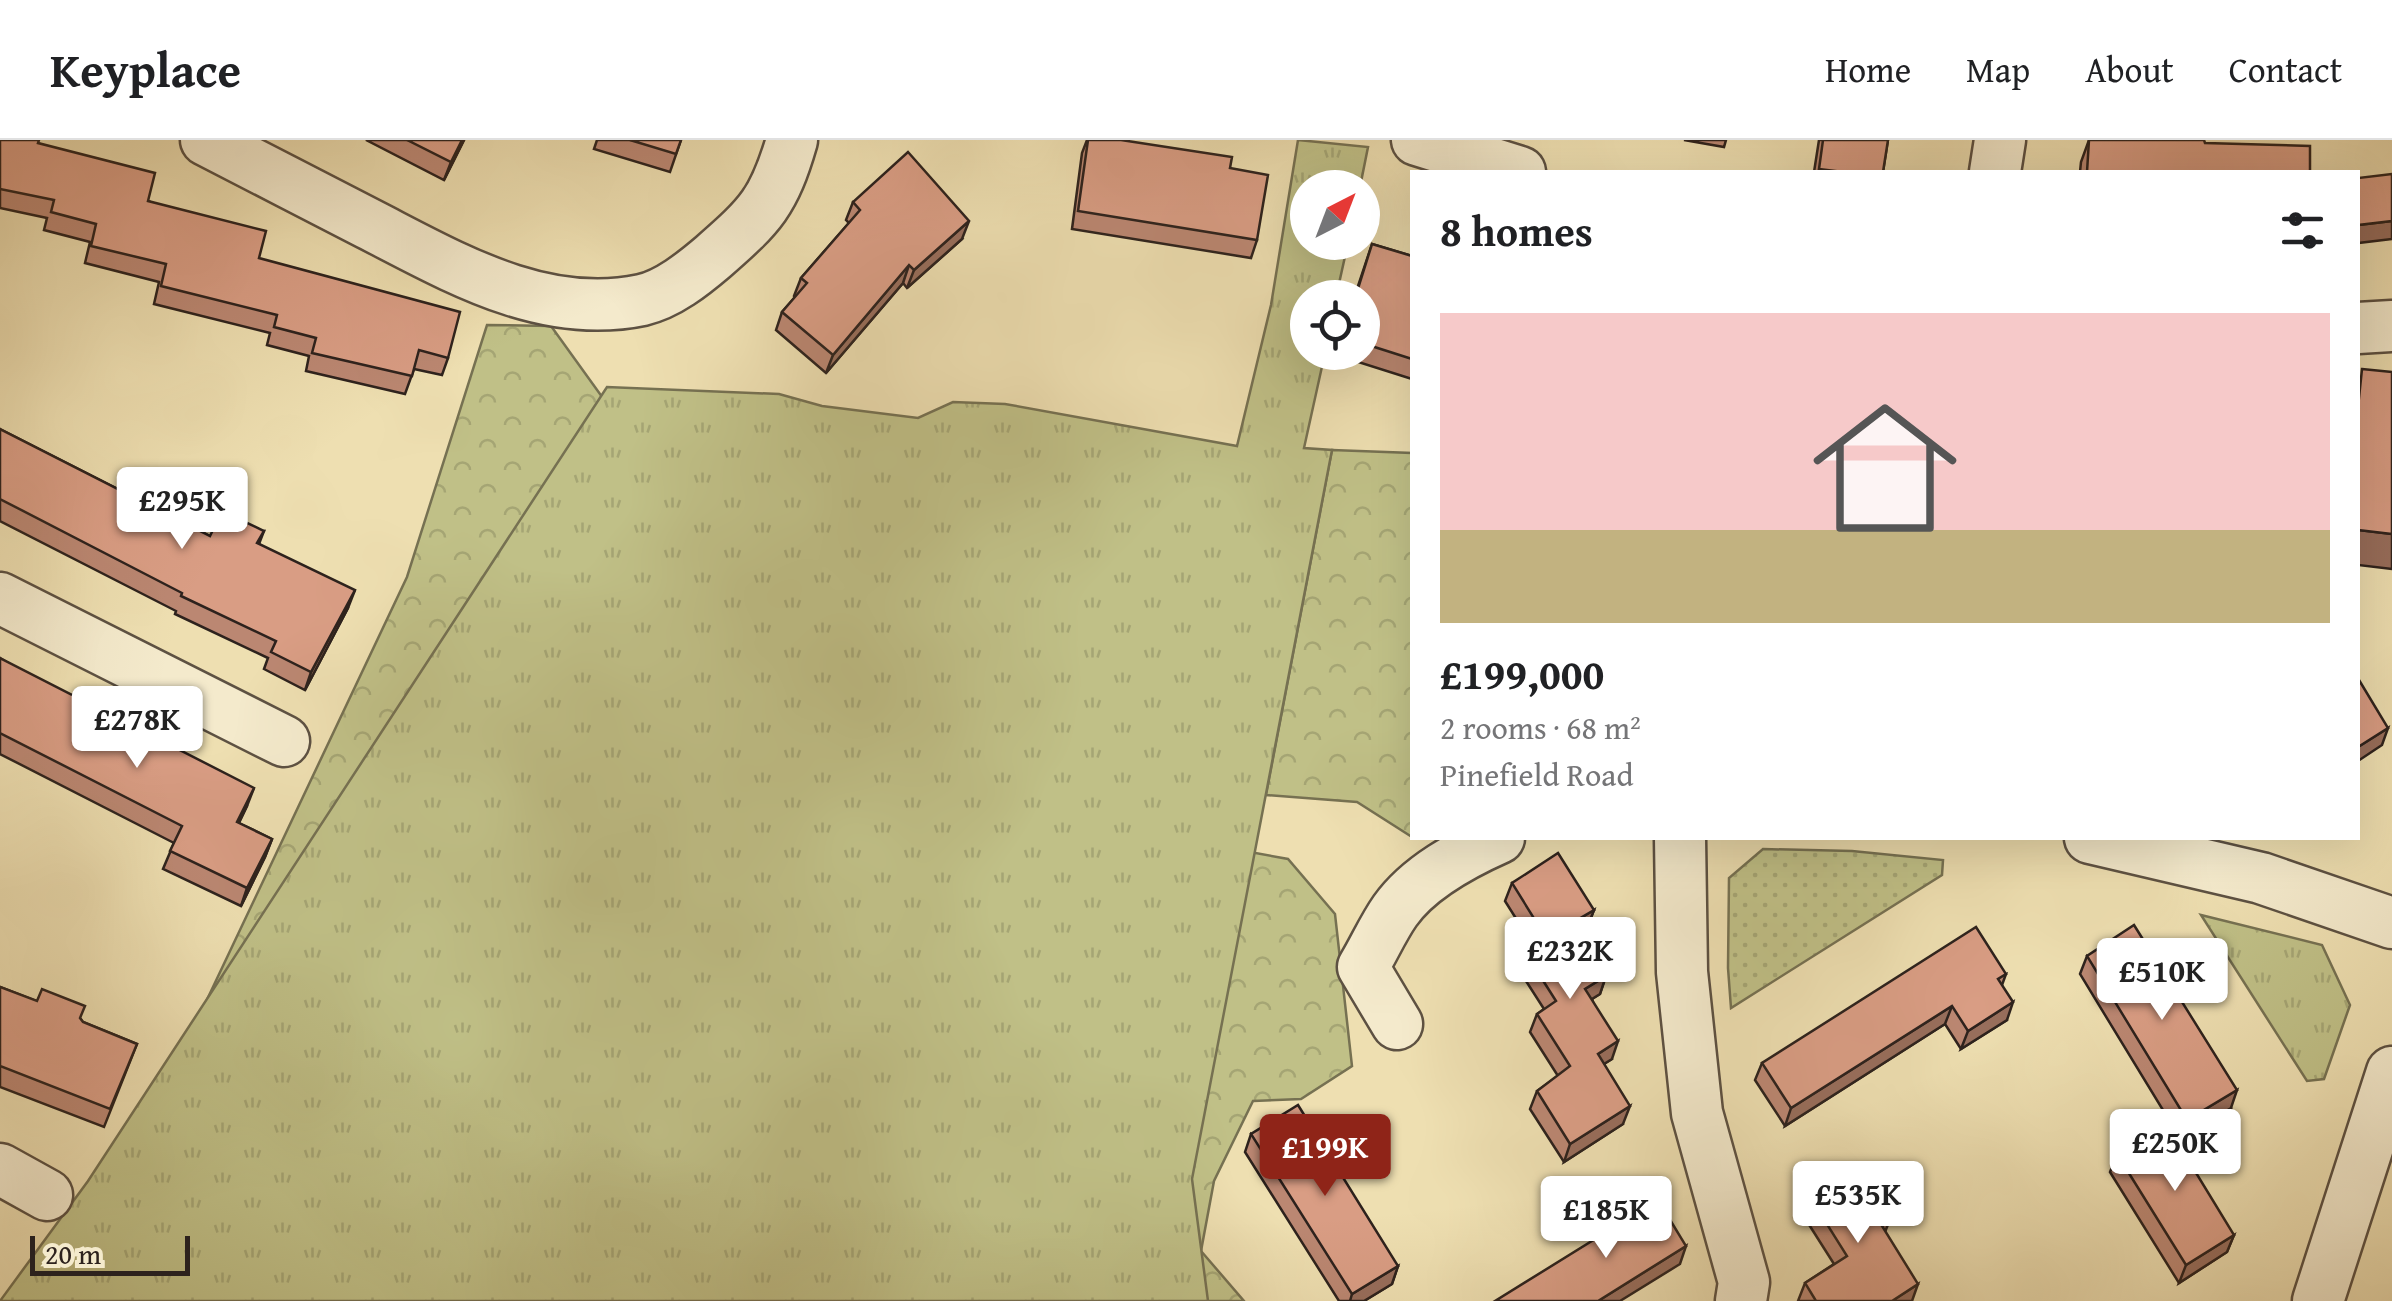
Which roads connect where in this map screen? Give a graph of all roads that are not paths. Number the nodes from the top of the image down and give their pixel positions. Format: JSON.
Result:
{"nodes":[{"id":1,"x":206,"y":140,"type":"edge"},
{"id":2,"x":792,"y":140,"type":"edge"},
{"id":3,"x":1417,"y":140,"type":"edge"},
{"id":4,"x":2000,"y":140,"type":"edge"},
{"id":5,"x":1514,"y":170,"type":"edge"},
{"id":6,"x":1995,"y":170,"type":"edge"},
{"id":7,"x":2392,"y":326,"type":"edge"},
{"id":8,"x":2360,"y":328,"type":"edge"},
{"id":9,"x":0,"y":598,"type":"edge"},
{"id":10,"x":284,"y":741,"type":"dead end"},
{"id":11,"x":1494,"y":840,"type":"edge"},
{"id":12,"x":1680,"y":840,"type":"edge"},
{"id":13,"x":2099,"y":840,"type":"edge"},
{"id":14,"x":2392,"y":923,"type":"edge"},
{"id":15,"x":1397,"y":1024,"type":"dead end"},
{"id":16,"x":2392,"y":1072,"type":"edge"},
{"id":17,"x":0,"y":1169,"type":"edge"},
{"id":18,"x":48,"y":1195,"type":"dead end"},
{"id":19,"x":1741,"y":1301,"type":"edge"},
{"id":20,"x":2318,"y":1301,"type":"edge"}],
"edges":[{"from":1,"to":2,"type":"street"},
{"from":3,"to":5,"type":"street"},
{"from":4,"to":6,"type":"street"},
{"from":7,"to":8,"type":"street"},
{"from":9,"to":10,"type":"street"},
{"from":11,"to":15,"type":"street"},
{"from":12,"to":19,"type":"street"},
{"from":13,"to":14,"type":"street"},
{"from":16,"to":20,"type":"street"},
{"from":17,"to":18,"type":"street"}]}
